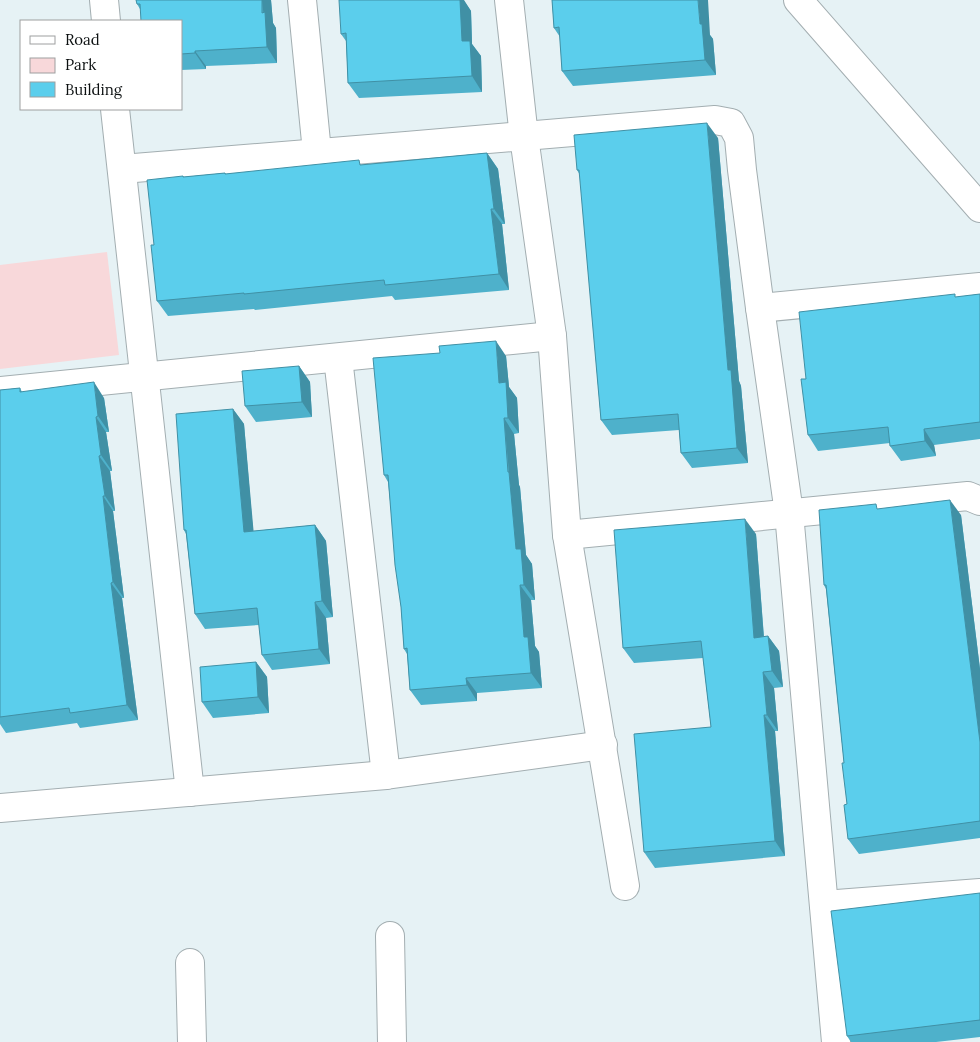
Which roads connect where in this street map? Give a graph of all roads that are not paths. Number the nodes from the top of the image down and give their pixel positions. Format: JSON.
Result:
{"nodes":[{"id":1,"x":104,"y":0,"type":"edge"},
{"id":2,"x":302,"y":0,"type":"edge"},
{"id":3,"x":509,"y":0,"type":"edge"},
{"id":4,"x":798,"y":0,"type":"edge"},
{"id":5,"x":106,"y":20,"type":"edge"},
{"id":6,"x":116,"y":110,"type":"edge"},
{"id":7,"x":524,"y":137,"type":"junction"},
{"id":8,"x":317,"y":152,"type":"junction"},
{"id":9,"x":122,"y":169,"type":"junction"},
{"id":10,"x":980,"y":208,"type":"edge"},
{"id":11,"x":980,"y":287,"type":"edge"},
{"id":12,"x":760,"y":308,"type":"junction"},
{"id":13,"x":552,"y":336,"type":"junction"},
{"id":14,"x":338,"y":358,"type":"junction"},
{"id":15,"x":144,"y":377,"type":"junction"},
{"id":16,"x":0,"y":391,"type":"edge"},
{"id":17,"x":980,"y":501,"type":"edge"},
{"id":18,"x":789,"y":513,"type":"junction"},
{"id":19,"x":567,"y":535,"type":"junction"},
{"id":20,"x":603,"y":745,"type":"junction"},
{"id":21,"x":386,"y":774,"type":"junction"},
{"id":22,"x":190,"y":792,"type":"junction"},
{"id":23,"x":0,"y":808,"type":"edge"},
{"id":24,"x":625,"y":886,"type":"dead end"},
{"id":25,"x":980,"y":893,"type":"edge"},
{"id":26,"x":824,"y":905,"type":"junction"},
{"id":27,"x":390,"y":936,"type":"dead end"},
{"id":28,"x":190,"y":962,"type":"dead end"},
{"id":29,"x":192,"y":1042,"type":"edge"},
{"id":30,"x":392,"y":1042,"type":"edge"},
{"id":31,"x":836,"y":1042,"type":"edge"}],
"edges":[{"from":1,"to":5,"type":"street"},
{"from":2,"to":8,"type":"street"},
{"from":3,"to":7,"type":"street"},
{"from":4,"to":10,"type":"street"},
{"from":6,"to":9,"type":"street"},
{"from":7,"to":8,"type":"street"},
{"from":7,"to":12,"type":"street"},
{"from":7,"to":13,"type":"street"},
{"from":8,"to":9,"type":"street"},
{"from":9,"to":15,"type":"street"},
{"from":11,"to":12,"type":"street"},
{"from":12,"to":18,"type":"street"},
{"from":13,"to":14,"type":"street"},
{"from":13,"to":19,"type":"street"},
{"from":14,"to":15,"type":"street"},
{"from":14,"to":21,"type":"street"},
{"from":15,"to":16,"type":"street"},
{"from":15,"to":22,"type":"street"},
{"from":17,"to":18,"type":"street"},
{"from":18,"to":19,"type":"street"},
{"from":18,"to":26,"type":"street"},
{"from":19,"to":20,"type":"street"},
{"from":20,"to":21,"type":"street"},
{"from":20,"to":24,"type":"street"},
{"from":21,"to":22,"type":"street"},
{"from":22,"to":23,"type":"street"},
{"from":25,"to":26,"type":"street"},
{"from":26,"to":31,"type":"street"},
{"from":27,"to":30,"type":"street"},
{"from":28,"to":29,"type":"street"}]}
